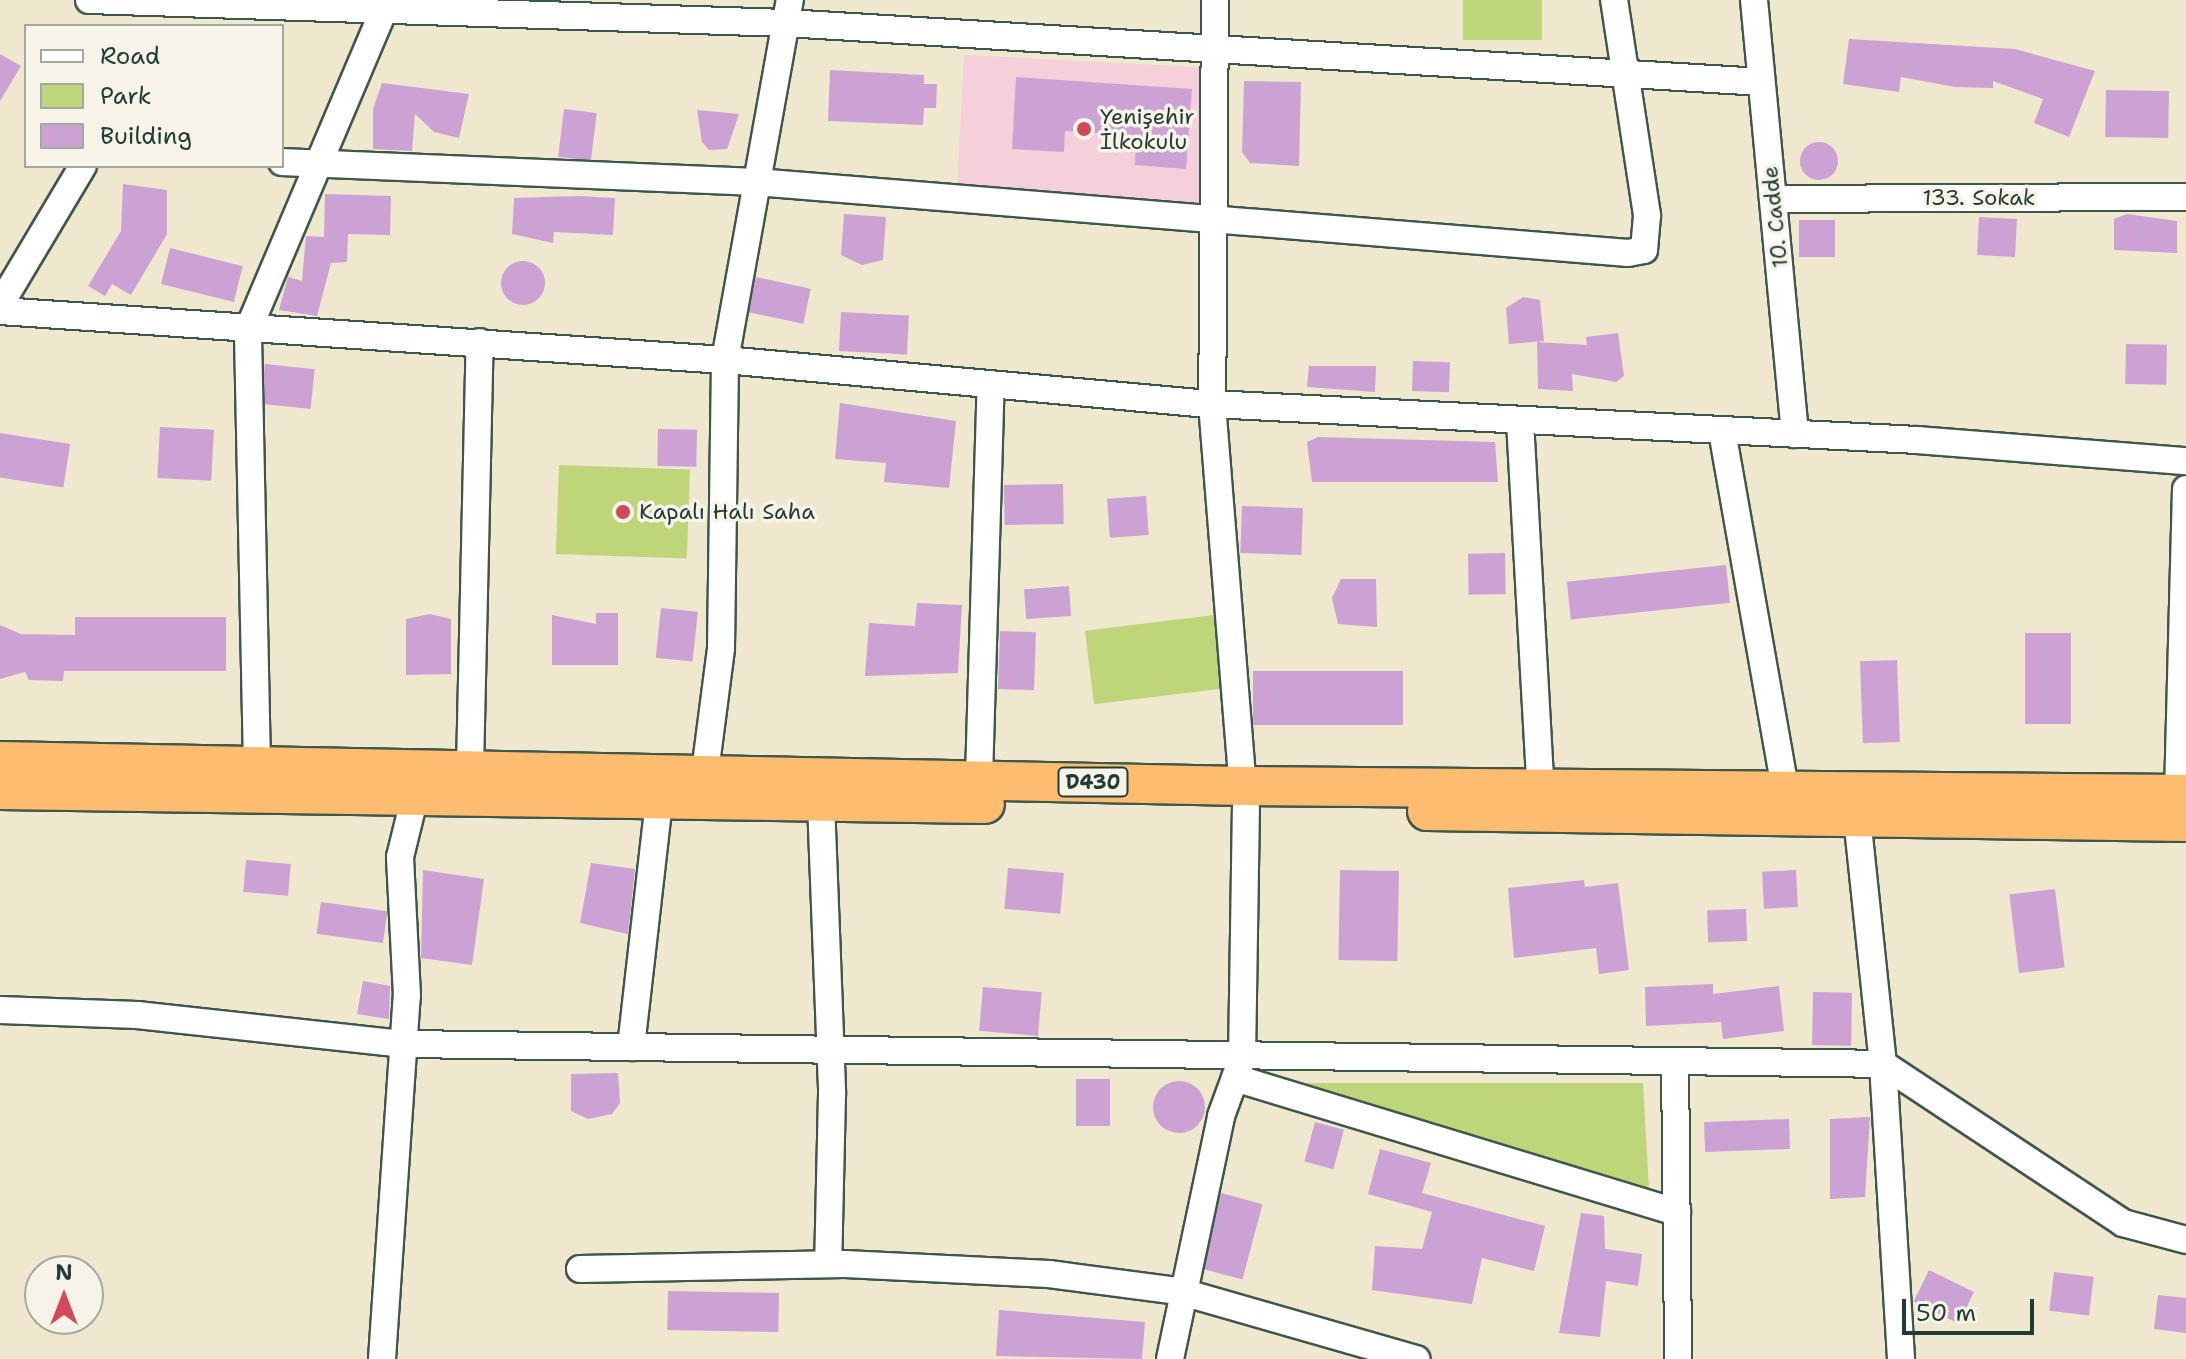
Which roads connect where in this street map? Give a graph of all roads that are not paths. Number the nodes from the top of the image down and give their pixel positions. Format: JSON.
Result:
{"nodes":[{"id":1,"x":89,"y":0,"type":"edge"},
{"id":2,"x":1215,"y":0,"type":"edge"},
{"id":3,"x":1614,"y":0,"type":"edge"},
{"id":4,"x":1754,"y":0,"type":"edge"},
{"id":5,"x":181,"y":2,"type":"edge"},
{"id":6,"x":386,"y":5,"type":"edge"},
{"id":7,"x":788,"y":11,"type":"edge"},
{"id":8,"x":168,"y":24,"type":"edge"},
{"id":9,"x":1217,"y":50,"type":"junction"},
{"id":10,"x":1628,"y":76,"type":"junction"},
{"id":11,"x":1761,"y":82,"type":"junction"},
{"id":12,"x":284,"y":162,"type":"edge"},
{"id":13,"x":318,"y":164,"type":"junction"},
{"id":14,"x":82,"y":168,"type":"edge"},
{"id":15,"x":756,"y":182,"type":"junction"},
{"id":16,"x":2186,"y":197,"type":"edge"},
{"id":17,"x":1773,"y":199,"type":"junction"},
{"id":18,"x":1213,"y":222,"type":"junction"},
{"id":19,"x":0,"y":308,"type":"edge"},
{"id":20,"x":248,"y":330,"type":"junction"},
{"id":21,"x":480,"y":342,"type":"junction"},
{"id":22,"x":725,"y":360,"type":"junction"},
{"id":23,"x":991,"y":385,"type":"junction"},
{"id":24,"x":1212,"y":404,"type":"junction"},
{"id":25,"x":1520,"y":421,"type":"junction"},
{"id":26,"x":1722,"y":431,"type":"junction"},
{"id":27,"x":1795,"y":434,"type":"junction"},
{"id":28,"x":2186,"y":461,"type":"edge"},
{"id":29,"x":2186,"y":489,"type":"edge"},
{"id":30,"x":0,"y":761,"type":"edge"},
{"id":31,"x":257,"y":765,"type":"junction"},
{"id":32,"x":470,"y":768,"type":"junction"},
{"id":33,"x":705,"y":772,"type":"junction"},
{"id":34,"x":979,"y":778,"type":"junction"},
{"id":35,"x":1540,"y":784,"type":"junction"},
{"id":36,"x":1785,"y":788,"type":"junction"},
{"id":37,"x":0,"y":790,"type":"edge"},
{"id":38,"x":415,"y":796,"type":"junction"},
{"id":39,"x":1244,"y":797,"type":"junction"},
{"id":40,"x":659,"y":800,"type":"junction"},
{"id":41,"x":821,"y":802,"type":"junction"},
{"id":42,"x":2183,"y":803,"type":"edge"},
{"id":43,"x":1857,"y":817,"type":"junction"},
{"id":44,"x":0,"y":1010,"type":"edge"},
{"id":45,"x":404,"y":1044,"type":"junction"},
{"id":46,"x":631,"y":1047,"type":"junction"},
{"id":47,"x":831,"y":1050,"type":"junction"},
{"id":48,"x":1675,"y":1061,"type":"junction"},
{"id":49,"x":1883,"y":1064,"type":"junction"},
{"id":50,"x":1239,"y":1068,"type":"junction"},
{"id":51,"x":1677,"y":1212,"type":"junction"},
{"id":52,"x":2186,"y":1240,"type":"edge"},
{"id":53,"x":828,"y":1264,"type":"junction"},
{"id":54,"x":580,"y":1269,"type":"dead end"},
{"id":55,"x":1179,"y":1291,"type":"junction"},
{"id":56,"x":382,"y":1359,"type":"edge"},
{"id":57,"x":1170,"y":1359,"type":"edge"},
{"id":58,"x":1416,"y":1359,"type":"edge"},
{"id":59,"x":1678,"y":1359,"type":"edge"},
{"id":60,"x":1901,"y":1359,"type":"edge"}],
"edges":[{"from":1,"to":5,"type":"street"},
{"from":2,"to":9,"type":"street"},
{"from":3,"to":10,"type":"street"},
{"from":4,"to":11,"type":"street","name":"10. Cadde"},
{"from":5,"to":6,"type":"street"},
{"from":5,"to":8,"type":"street"},
{"from":6,"to":7,"type":"street"},
{"from":6,"to":13,"type":"street"},
{"from":7,"to":9,"type":"street"},
{"from":7,"to":15,"type":"street"},
{"from":9,"to":10,"type":"street"},
{"from":9,"to":18,"type":"street"},
{"from":10,"to":11,"type":"street"},
{"from":10,"to":18,"type":"street"},
{"from":11,"to":17,"type":"street","name":"10. Cadde"},
{"from":12,"to":13,"type":"street"},
{"from":13,"to":15,"type":"street"},
{"from":13,"to":20,"type":"street"},
{"from":14,"to":19,"type":"street"},
{"from":15,"to":18,"type":"street"},
{"from":15,"to":22,"type":"street"},
{"from":16,"to":17,"type":"street","name":"133. Sokak"},
{"from":17,"to":27,"type":"street","name":"10. Cadde"},
{"from":18,"to":24,"type":"street"},
{"from":19,"to":20,"type":"street"},
{"from":20,"to":21,"type":"street"},
{"from":20,"to":31,"type":"street"},
{"from":21,"to":22,"type":"street"},
{"from":21,"to":32,"type":"street"},
{"from":22,"to":23,"type":"street"},
{"from":22,"to":33,"type":"street"},
{"from":23,"to":24,"type":"street"},
{"from":23,"to":34,"type":"street"},
{"from":24,"to":25,"type":"street"},
{"from":24,"to":39,"type":"street"},
{"from":25,"to":26,"type":"street"},
{"from":25,"to":35,"type":"street"},
{"from":26,"to":27,"type":"street"},
{"from":26,"to":36,"type":"street"},
{"from":27,"to":28,"type":"street"},
{"from":29,"to":42,"type":"street"},
{"from":30,"to":31,"type":"highway","number":"D430"},
{"from":31,"to":32,"type":"highway","number":"D430"},
{"from":32,"to":33,"type":"highway","number":"D430"},
{"from":33,"to":34,"type":"highway","number":"D430"},
{"from":34,"to":39,"type":"highway","number":"D430"},
{"from":35,"to":36,"type":"highway","number":"D430"},
{"from":35,"to":39,"type":"highway","number":"D430"},
{"from":36,"to":42,"type":"highway","number":"D430"},
{"from":37,"to":38,"type":"highway","number":"D430"},
{"from":38,"to":40,"type":"highway","number":"D430"},
{"from":38,"to":45,"type":"street"},
{"from":39,"to":41,"type":"highway","number":"D430"},
{"from":39,"to":43,"type":"highway","number":"D430"},
{"from":39,"to":50,"type":"street"},
{"from":40,"to":41,"type":"highway","number":"D430"},
{"from":40,"to":46,"type":"street"},
{"from":41,"to":47,"type":"street"},
{"from":42,"to":43,"type":"highway","number":"D430"},
{"from":43,"to":49,"type":"street"},
{"from":44,"to":45,"type":"street"},
{"from":45,"to":46,"type":"street"},
{"from":45,"to":56,"type":"street"},
{"from":46,"to":47,"type":"street"},
{"from":47,"to":50,"type":"street"},
{"from":47,"to":53,"type":"street"},
{"from":48,"to":49,"type":"street"},
{"from":48,"to":50,"type":"street"},
{"from":48,"to":51,"type":"street"},
{"from":49,"to":52,"type":"street"},
{"from":49,"to":60,"type":"street"},
{"from":50,"to":51,"type":"street"},
{"from":50,"to":55,"type":"street"},
{"from":51,"to":59,"type":"street"},
{"from":53,"to":54,"type":"street"},
{"from":53,"to":55,"type":"street"},
{"from":55,"to":57,"type":"street"},
{"from":55,"to":58,"type":"street"}]}
